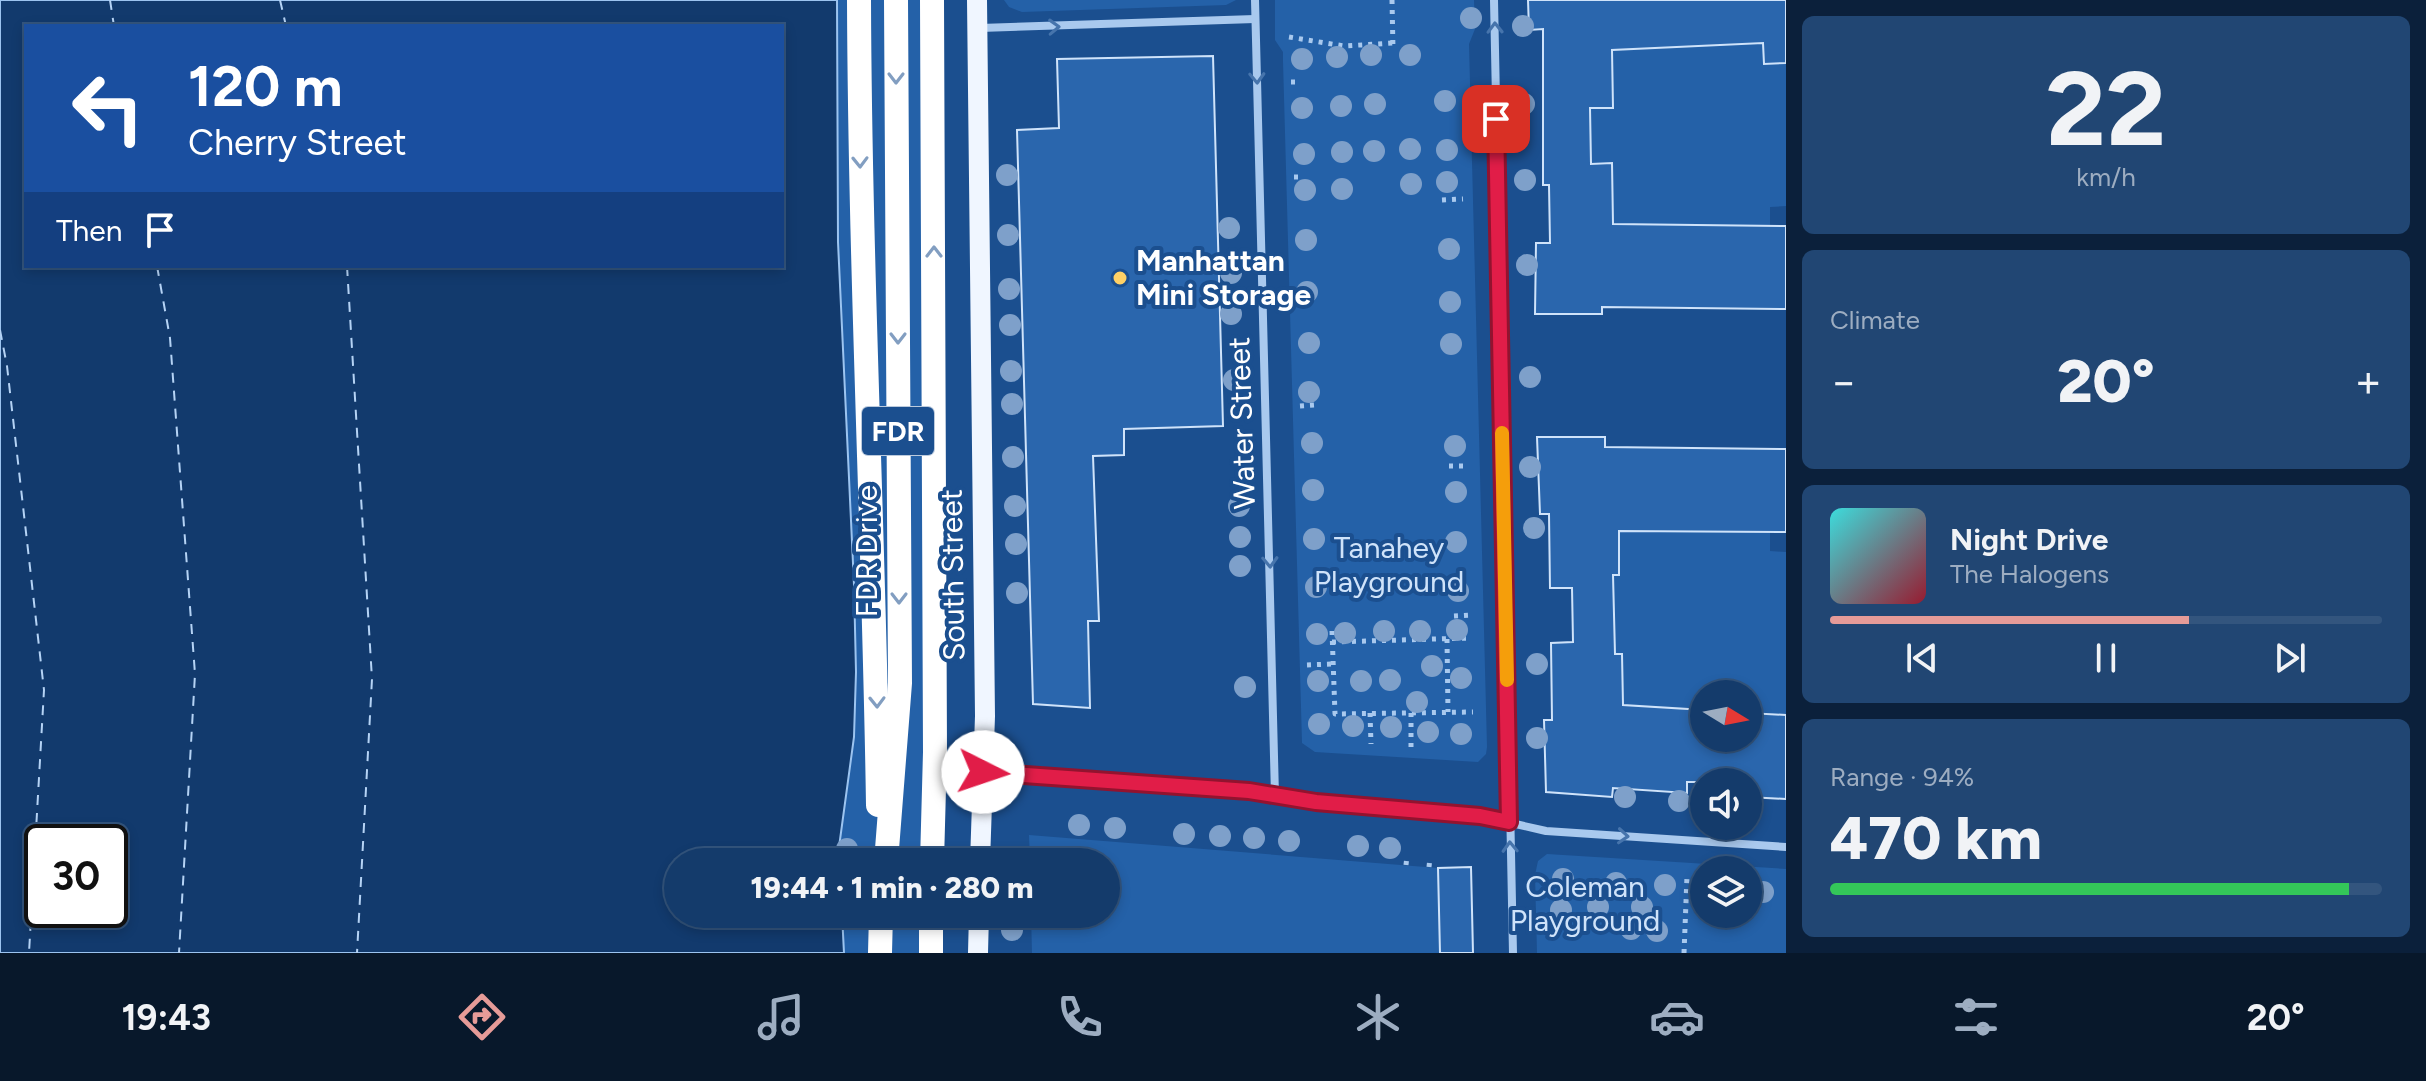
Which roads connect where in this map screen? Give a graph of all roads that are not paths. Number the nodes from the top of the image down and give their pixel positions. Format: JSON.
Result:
{"nodes":[{"id":1,"x":859,"y":0,"type":"edge"},
{"id":2,"x":896,"y":0,"type":"edge"},
{"id":3,"x":932,"y":0,"type":"edge"},
{"id":4,"x":977,"y":0,"type":"edge"},
{"id":5,"x":1255,"y":0,"type":"edge"},
{"id":6,"x":1494,"y":0,"type":"edge"},
{"id":7,"x":1255,"y":19,"type":"junction"},
{"id":8,"x":976,"y":28,"type":"junction"},
{"id":9,"x":983,"y":772,"type":"junction"},
{"id":10,"x":1275,"y":796,"type":"junction"},
{"id":11,"x":1509,"y":822,"type":"junction"},
{"id":12,"x":1786,"y":847,"type":"edge"},
{"id":13,"x":879,"y":848,"type":"edge"},
{"id":14,"x":887,"y":848,"type":"edge"},
{"id":15,"x":932,"y":848,"type":"edge"},
{"id":16,"x":980,"y":848,"type":"edge"},
{"id":17,"x":881,"y":928,"type":"edge"},
{"id":18,"x":931,"y":928,"type":"edge"},
{"id":19,"x":979,"y":928,"type":"edge"},
{"id":20,"x":880,"y":953,"type":"edge"},
{"id":21,"x":931,"y":953,"type":"edge"},
{"id":22,"x":978,"y":953,"type":"edge"},
{"id":23,"x":1513,"y":953,"type":"edge"}],
"edges":[{"from":1,"to":13,"type":"highway","one_way":true},
{"from":2,"to":14,"type":"highway","name":"FDR Drive","number":"FDR","one_way":true},
{"from":15,"to":3,"type":"highway","number":"FDR","one_way":true},
{"from":4,"to":8,"type":"main road","name":"South Street"},
{"from":5,"to":7,"type":"street","name":"Water Street"},
{"from":11,"to":6,"type":"street","one_way":true},
{"from":8,"to":7,"type":"street","one_way":true},
{"from":7,"to":10,"type":"street","name":"Water Street","one_way":true},
{"from":8,"to":9,"type":"main road","name":"South Street"},
{"from":9,"to":10,"type":"street"},
{"from":9,"to":16,"type":"main road","name":"South Street"},
{"from":10,"to":11,"type":"street"},
{"from":11,"to":12,"type":"street","one_way":true},
{"from":23,"to":11,"type":"street","one_way":true},
{"from":17,"to":20,"type":"highway"},
{"from":18,"to":21,"type":"highway"},
{"from":19,"to":22,"type":"main road"}]}
